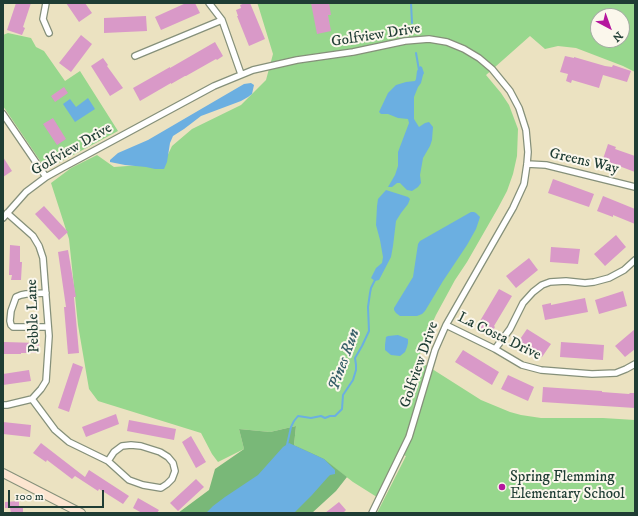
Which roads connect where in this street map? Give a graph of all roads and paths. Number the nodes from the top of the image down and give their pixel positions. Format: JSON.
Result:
{"nodes":[{"id":1,"x":46,"y":3,"type":"edge"},
{"id":2,"x":209,"y":3,"type":"edge"},
{"id":3,"x":222,"y":20,"type":"junction"},
{"id":4,"x":49,"y":33,"type":"dead end"},
{"id":5,"x":135,"y":56,"type":"dead end"},
{"id":6,"x":241,"y":74,"type":"junction"},
{"id":7,"x":3,"y":114,"type":"edge"},
{"id":8,"x":527,"y":164,"type":"junction"},
{"id":9,"x":46,"y":177,"type":"junction"},
{"id":10,"x":635,"y":187,"type":"edge"},
{"id":11,"x":7,"y":213,"type":"junction"},
{"id":12,"x":3,"y":218,"type":"edge"},
{"id":13,"x":635,"y":260,"type":"edge"},
{"id":14,"x":46,"y":293,"type":"junction"},
{"id":15,"x":446,"y":325,"type":"junction"},
{"id":16,"x":48,"y":327,"type":"junction"},
{"id":17,"x":495,"y":349,"type":"junction"},
{"id":18,"x":635,"y":364,"type":"edge"},
{"id":19,"x":32,"y":399,"type":"junction"},
{"id":20,"x":3,"y":404,"type":"edge"},
{"id":21,"x":108,"y":460,"type":"junction"},
{"id":22,"x":3,"y":473,"type":"edge"},
{"id":23,"x":82,"y":513,"type":"edge"},
{"id":24,"x":372,"y":513,"type":"edge"}],
"edges":[{"from":1,"to":4,"type":"street"},
{"from":2,"to":3,"type":"street"},
{"from":3,"to":5,"type":"street"},
{"from":3,"to":6,"type":"street"},
{"from":6,"to":8,"type":"street","name":"Golfview Drive"},
{"from":6,"to":9,"type":"street","name":"Golfview Drive"},
{"from":7,"to":9,"type":"street"},
{"from":8,"to":10,"type":"street","name":"Greens Way"},
{"from":8,"to":15,"type":"street","name":"Golfview Drive"},
{"from":9,"to":11,"type":"street","name":"Golfview Drive"},
{"from":11,"to":12,"type":"street","name":"Golfview Drive"},
{"from":11,"to":14,"type":"street","name":"Pebble Lane"},
{"from":13,"to":17,"type":"street"},
{"from":14,"to":16,"type":"street","name":"Pebble Lane"},
{"from":14,"to":16,"type":"street"},
{"from":15,"to":17,"type":"street","name":"La Costa Drive"},
{"from":15,"to":24,"type":"street","name":"Golfview Drive"},
{"from":16,"to":19,"type":"street","name":"Pebble Lane"},
{"from":17,"to":18,"type":"street","name":"La Costa Drive"},
{"from":19,"to":20,"type":"street"},
{"from":19,"to":21,"type":"street"},
{"from":21,"to":21,"type":"street"},
{"from":22,"to":23,"type":"street"}]}
